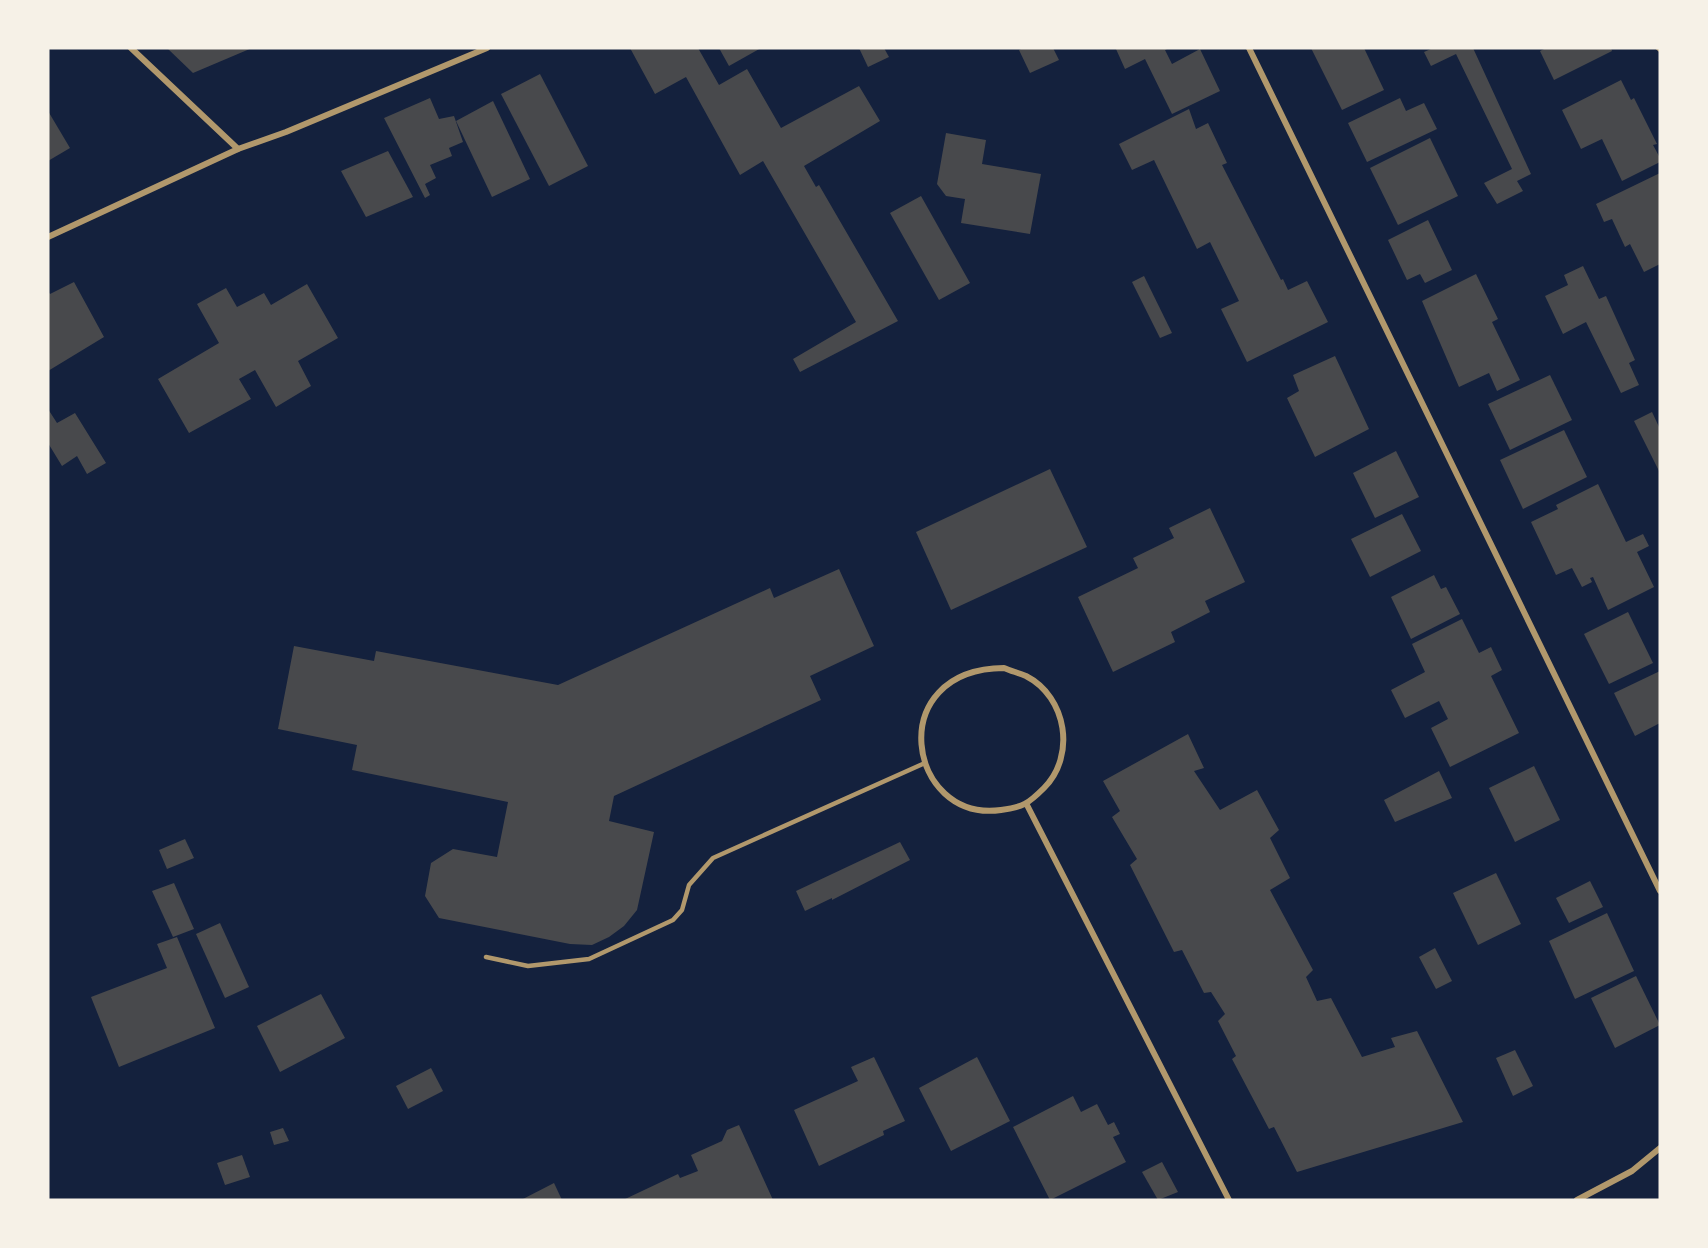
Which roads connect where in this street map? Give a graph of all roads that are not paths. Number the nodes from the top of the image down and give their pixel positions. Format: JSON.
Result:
{"nodes":[{"id":1,"x":131,"y":48,"type":"edge"},
{"id":2,"x":487,"y":48,"type":"edge"},
{"id":3,"x":1249,"y":48,"type":"edge"},
{"id":4,"x":238,"y":149,"type":"junction"},
{"id":5,"x":48,"y":237,"type":"edge"},
{"id":6,"x":925,"y":763,"type":"junction"},
{"id":7,"x":1027,"y":805,"type":"junction"},
{"id":8,"x":1660,"y":891,"type":"edge"},
{"id":9,"x":486,"y":957,"type":"dead end"},
{"id":10,"x":1660,"y":1148,"type":"edge"},
{"id":11,"x":1592,"y":1197,"type":"edge"},
{"id":12,"x":1228,"y":1200,"type":"edge"},
{"id":13,"x":1577,"y":1200,"type":"edge"}],
"edges":[{"from":1,"to":4,"type":"street"},
{"from":2,"to":4,"type":"street"},
{"from":3,"to":8,"type":"street"},
{"from":4,"to":5,"type":"street"},
{"from":6,"to":7,"type":"street"},
{"from":6,"to":7,"type":"street"},
{"from":6,"to":9,"type":"lane"},
{"from":7,"to":12,"type":"street"},
{"from":10,"to":11,"type":"street"},
{"from":11,"to":13,"type":"street"}]}
